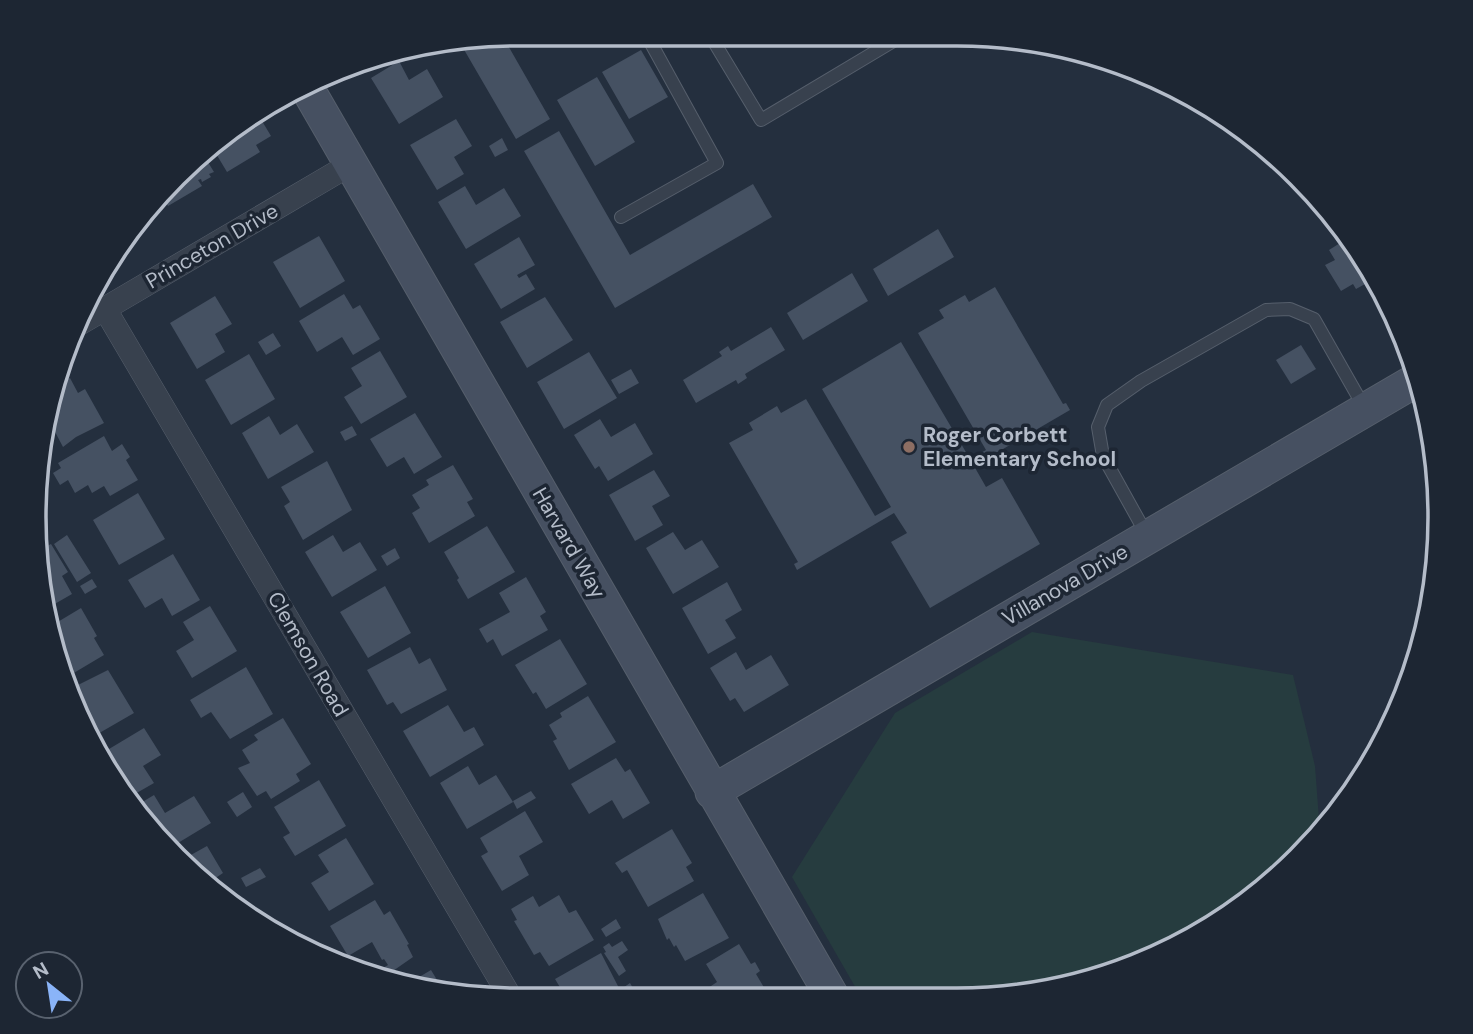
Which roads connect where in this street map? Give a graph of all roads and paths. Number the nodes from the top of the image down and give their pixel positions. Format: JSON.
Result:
{"nodes":[{"id":1,"x":653,"y":46,"type":"edge"},
{"id":2,"x":716,"y":46,"type":"edge"},
{"id":3,"x":885,"y":46,"type":"edge"},
{"id":4,"x":310,"y":93,"type":"edge"},
{"id":5,"x":351,"y":164,"type":"junction"},
{"id":6,"x":621,"y":217,"type":"dead end"},
{"id":7,"x":105,"y":309,"type":"junction"},
{"id":8,"x":90,"y":318,"type":"edge"},
{"id":9,"x":1408,"y":385,"type":"edge"},
{"id":10,"x":1366,"y":410,"type":"junction"},
{"id":11,"x":1148,"y":537,"type":"junction"},
{"id":12,"x":712,"y":792,"type":"junction"},
{"id":13,"x":505,"y":988,"type":"edge"},
{"id":14,"x":827,"y":988,"type":"edge"}],
"edges":[{"from":1,"to":6,"type":"lane"},
{"from":2,"to":3,"type":"lane"},
{"from":4,"to":5,"type":"street","name":"Harvard Way"},
{"from":5,"to":7,"type":"street","name":"Princeton Drive"},
{"from":5,"to":12,"type":"street","name":"Harvard Way"},
{"from":7,"to":8,"type":"street","name":"Princeton Drive"},
{"from":7,"to":13,"type":"street","name":"Clemson Road"},
{"from":9,"to":10,"type":"street","name":"Villanova Drive"},
{"from":10,"to":11,"type":"street","name":"Villanova Drive"},
{"from":10,"to":11,"type":"lane"},
{"from":11,"to":12,"type":"street","name":"Villanova Drive"},
{"from":12,"to":14,"type":"street","name":"Harvard Way"}]}
